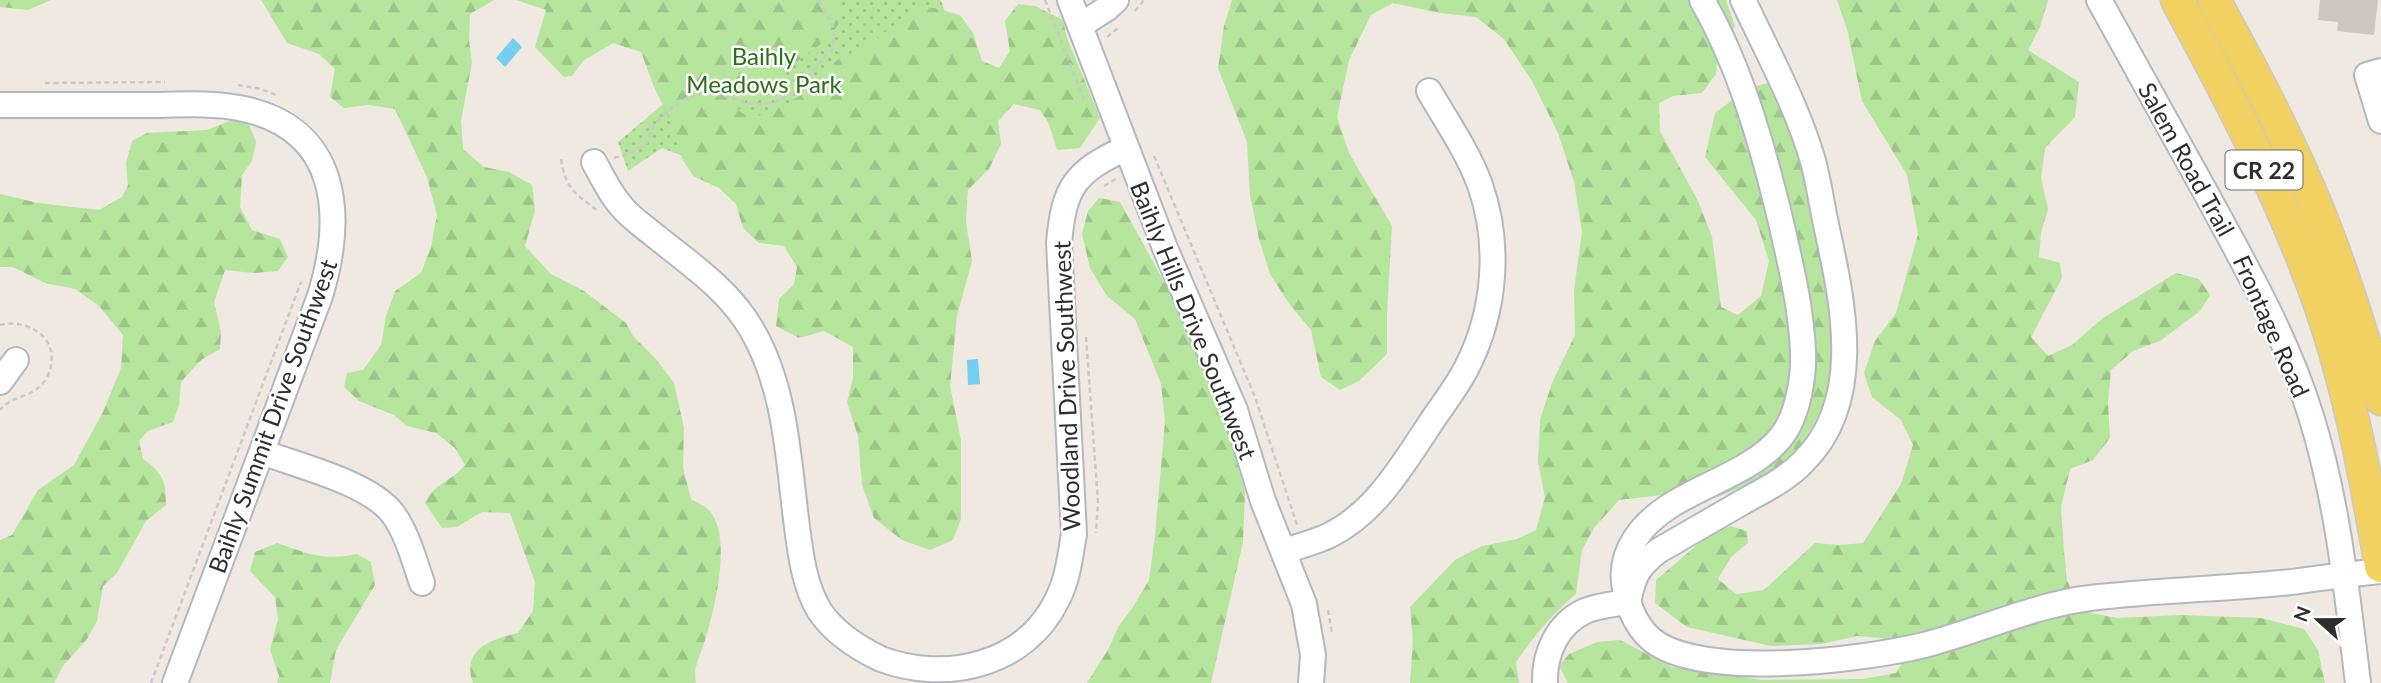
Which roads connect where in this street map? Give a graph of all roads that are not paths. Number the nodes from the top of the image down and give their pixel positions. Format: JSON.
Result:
{"nodes":[{"id":1,"x":1070,"y":0,"type":"edge"},
{"id":2,"x":1116,"y":0,"type":"edge"},
{"id":3,"x":1702,"y":0,"type":"edge"},
{"id":4,"x":1744,"y":0,"type":"edge"},
{"id":5,"x":2099,"y":0,"type":"edge"},
{"id":6,"x":2177,"y":0,"type":"edge"},
{"id":7,"x":2214,"y":0,"type":"edge"},
{"id":8,"x":1081,"y":25,"type":"junction"},
{"id":9,"x":2381,"y":71,"type":"edge"},
{"id":10,"x":1429,"y":91,"type":"dead end"},
{"id":11,"x":0,"y":104,"type":"edge"},
{"id":12,"x":2381,"y":121,"type":"edge"},
{"id":13,"x":1126,"y":148,"type":"junction"},
{"id":14,"x":594,"y":162,"type":"road end"},
{"id":15,"x":16,"y":360,"type":"dead end"},
{"id":16,"x":0,"y":382,"type":"edge"},
{"id":17,"x":2381,"y":399,"type":"edge"},
{"id":18,"x":262,"y":452,"type":"junction"},
{"id":19,"x":1284,"y":551,"type":"junction"},
{"id":20,"x":2381,"y":568,"type":"edge"},
{"id":21,"x":2345,"y":575,"type":"junction"},
{"id":22,"x":422,"y":583,"type":"dead end"},
{"id":23,"x":1628,"y":602,"type":"junction"},
{"id":24,"x":175,"y":683,"type":"edge"},
{"id":25,"x":1311,"y":683,"type":"edge"},
{"id":26,"x":1545,"y":683,"type":"edge"},
{"id":27,"x":2358,"y":683,"type":"edge"}],
"edges":[{"from":1,"to":8,"type":"street","name":"Baihly Hills Drive Southwest"},
{"from":2,"to":8,"type":"street"},
{"from":3,"to":23,"type":"street"},
{"from":4,"to":23,"type":"street"},
{"from":5,"to":21,"type":"street","name":"Frontage Road"},
{"from":6,"to":20,"type":"main road","number":"CR 22"},
{"from":7,"to":17,"type":"main road","number":"CR 22"},
{"from":8,"to":13,"type":"street","name":"Baihly Hills Drive Southwest"},
{"from":9,"to":12,"type":"street"},
{"from":10,"to":19,"type":"street"},
{"from":11,"to":18,"type":"street","name":"Baihly Summit Drive Southwest"},
{"from":13,"to":14,"type":"street","name":"Woodland Drive Southwest"},
{"from":13,"to":19,"type":"street","name":"Baihly Hills Drive Southwest"},
{"from":15,"to":16,"type":"street"},
{"from":18,"to":22,"type":"street"},
{"from":18,"to":24,"type":"street","name":"Baihly Summit Drive Southwest"},
{"from":19,"to":25,"type":"street","name":"Baihly Hills Drive Southwest"},
{"from":20,"to":21,"type":"street"},
{"from":21,"to":23,"type":"street"},
{"from":21,"to":27,"type":"street","name":"Frontage Road"},
{"from":23,"to":26,"type":"street"}]}
